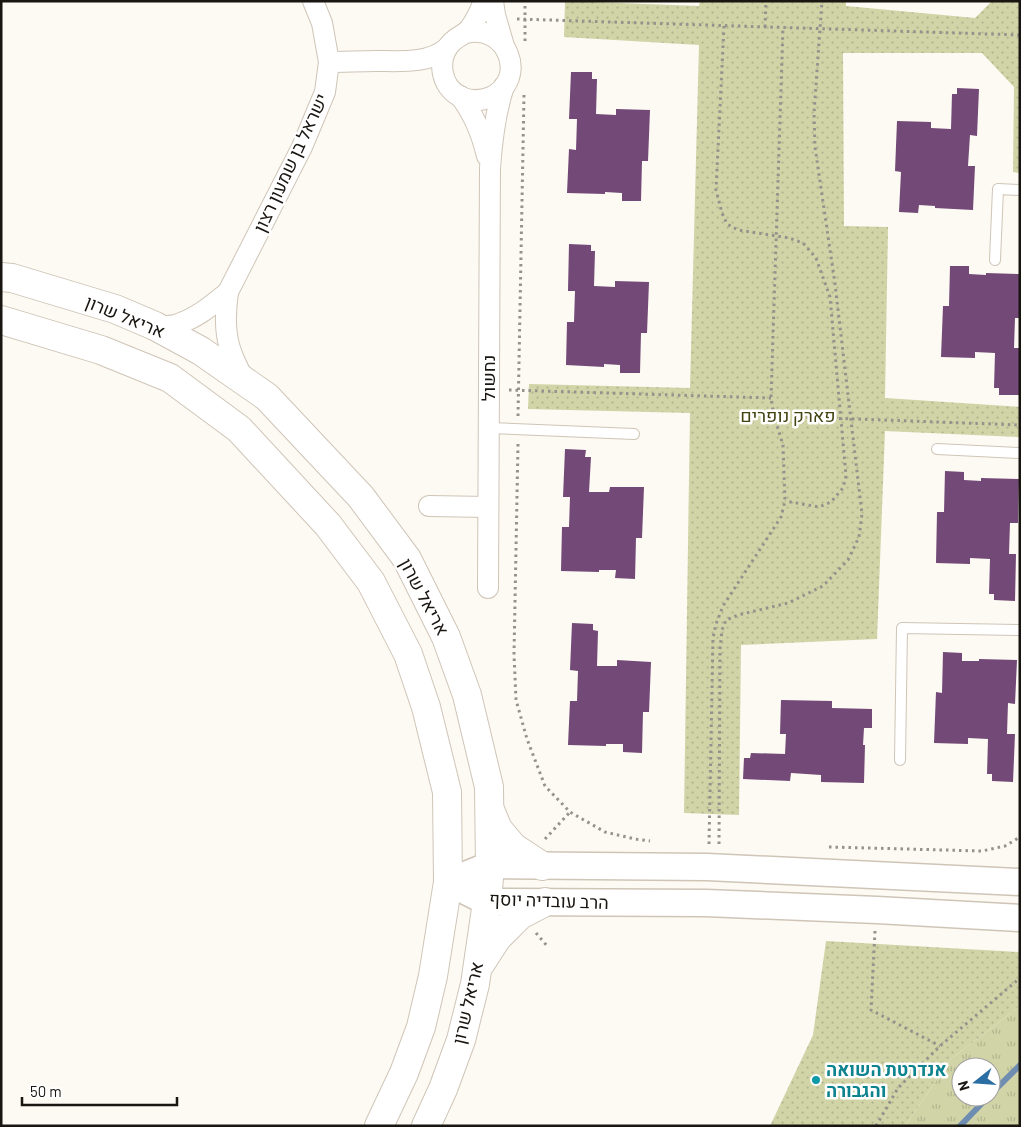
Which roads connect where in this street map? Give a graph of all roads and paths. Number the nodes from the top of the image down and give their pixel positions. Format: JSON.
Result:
{"nodes":[{"id":1,"x":313,"y":1,"type":"edge"},
{"id":2,"x":484,"y":1,"type":"edge"},
{"id":3,"x":766,"y":1,"type":"edge"},
{"id":4,"x":822,"y":1,"type":"edge"},
{"id":5,"x":495,"y":10,"type":"edge"},
{"id":6,"x":724,"y":26,"type":"junction"},
{"id":7,"x":765,"y":27,"type":"junction"},
{"id":8,"x":783,"y":27,"type":"junction"},
{"id":9,"x":820,"y":29,"type":"junction"},
{"id":10,"x":466,"y":33,"type":"junction"},
{"id":11,"x":1020,"y":35,"type":"edge"},
{"id":12,"x":504,"y":46,"type":"junction"},
{"id":13,"x":447,"y":48,"type":"junction"},
{"id":14,"x":404,"y":61,"type":"junction"},
{"id":15,"x":329,"y":62,"type":"junction"},
{"id":16,"x":504,"y":86,"type":"junction"},
{"id":17,"x":454,"y":91,"type":"junction"},
{"id":18,"x":523,"y":121,"type":"dead end"},
{"id":19,"x":490,"y":168,"type":"junction"},
{"id":20,"x":1020,"y":190,"type":"edge"},
{"id":21,"x":776,"y":236,"type":"junction"},
{"id":22,"x":995,"y":260,"type":"dead end"},
{"id":23,"x":1,"y":277,"type":"edge"},
{"id":24,"x":228,"y":292,"type":"junction"},
{"id":25,"x":1,"y":320,"type":"edge"},
{"id":26,"x":155,"y":326,"type":"junction"},
{"id":27,"x":244,"y":380,"type":"junction"},
{"id":28,"x":489,"y":390,"type":"junction"},
{"id":29,"x":518,"y":391,"type":"junction"},
{"id":30,"x":771,"y":398,"type":"junction"},
{"id":31,"x":774,"y":416,"type":"junction"},
{"id":32,"x":841,"y":418,"type":"junction"},
{"id":33,"x":851,"y":419,"type":"junction"},
{"id":34,"x":1020,"y":425,"type":"edge"},
{"id":35,"x":489,"y":428,"type":"junction"},
{"id":36,"x":518,"y":429,"type":"junction"},
{"id":37,"x":634,"y":434,"type":"dead end"},
{"id":38,"x":937,"y":449,"type":"dead end"},
{"id":39,"x":1020,"y":453,"type":"edge"},
{"id":40,"x":785,"y":501,"type":"junction"},
{"id":41,"x":429,"y":506,"type":"dead end"},
{"id":42,"x":488,"y":507,"type":"junction"},
{"id":43,"x":488,"y":588,"type":"dead end"},
{"id":44,"x":1020,"y":630,"type":"edge"},
{"id":45,"x":900,"y":760,"type":"dead end"},
{"id":46,"x":489,"y":808,"type":"junction"},
{"id":47,"x":570,"y":812,"type":"junction"},
{"id":48,"x":1020,"y":837,"type":"edge"},
{"id":49,"x":651,"y":841,"type":"dead end"},
{"id":50,"x":700,"y":844,"type":"dead end"},
{"id":51,"x":728,"y":845,"type":"dead end"},
{"id":52,"x":826,"y":847,"type":"dead end"},
{"id":53,"x":542,"y":854,"type":"junction"},
{"id":54,"x":490,"y":865,"type":"junction"},
{"id":55,"x":448,"y":882,"type":"junction"},
{"id":56,"x":1020,"y":882,"type":"edge"},
{"id":57,"x":487,"y":902,"type":"junction"},
{"id":58,"x":545,"y":902,"type":"junction"},
{"id":59,"x":877,"y":910,"type":"junction"},
{"id":60,"x":1020,"y":918,"type":"edge"},
{"id":61,"x":477,"y":968,"type":"junction"},
{"id":62,"x":1020,"y":978,"type":"edge"},
{"id":63,"x":940,"y":1046,"type":"junction"},
{"id":64,"x":379,"y":1126,"type":"edge"},
{"id":65,"x":426,"y":1126,"type":"edge"},
{"id":66,"x":876,"y":1126,"type":"edge"}],
"edges":[{"from":1,"to":15,"type":"street","name":"ישראל בן שמעון רצון"},
{"from":2,"to":10,"type":"street"},
{"from":3,"to":7,"type":"path"},
{"from":4,"to":9,"type":"path"},
{"from":5,"to":6,"type":"path"},
{"from":5,"to":12,"type":"street"},
{"from":6,"to":7,"type":"path"},
{"from":6,"to":21,"type":"path"},
{"from":7,"to":8,"type":"path"},
{"from":8,"to":9,"type":"path"},
{"from":8,"to":21,"type":"path"},
{"from":9,"to":11,"type":"path"},
{"from":9,"to":33,"type":"path"},
{"from":10,"to":12,"type":"street"},
{"from":10,"to":13,"type":"street"},
{"from":12,"to":16,"type":"street"},
{"from":13,"to":14,"type":"street"},
{"from":13,"to":17,"type":"street"},
{"from":14,"to":15,"type":"street"},
{"from":14,"to":17,"type":"street"},
{"from":15,"to":24,"type":"street","name":"ישראל בן שמעון רצון"},
{"from":16,"to":17,"type":"street"},
{"from":16,"to":19,"type":"street","name":"נחשול"},
{"from":17,"to":19,"type":"street","name":"נחשול"},
{"from":18,"to":29,"type":"path"},
{"from":19,"to":28,"type":"street","name":"נחשול"},
{"from":20,"to":22,"type":"lane"},
{"from":21,"to":30,"type":"path"},
{"from":21,"to":32,"type":"path"},
{"from":23,"to":26,"type":"main road","name":"אריאל שרון"},
{"from":24,"to":26,"type":"street","name":"ישראל בן שמעון רצון"},
{"from":24,"to":27,"type":"street","name":"ישראל בן שמעון רצון"},
{"from":25,"to":55,"type":"main road"},
{"from":26,"to":27,"type":"main road","name":"אריאל שרון"},
{"from":27,"to":46,"type":"main road","name":"אריאל שרון"},
{"from":28,"to":29,"type":"path"},
{"from":28,"to":35,"type":"street","name":"נחשול"},
{"from":29,"to":30,"type":"path"},
{"from":29,"to":36,"type":"path"},
{"from":30,"to":31,"type":"path"},
{"from":31,"to":32,"type":"path"},
{"from":31,"to":40,"type":"path"},
{"from":32,"to":33,"type":"path"},
{"from":32,"to":40,"type":"path"},
{"from":33,"to":34,"type":"path"},
{"from":33,"to":51,"type":"path"},
{"from":35,"to":36,"type":"lane"},
{"from":35,"to":42,"type":"street","name":"נחשול"},
{"from":36,"to":37,"type":"lane"},
{"from":36,"to":47,"type":"path"},
{"from":38,"to":39,"type":"lane"},
{"from":40,"to":50,"type":"path"},
{"from":41,"to":42,"type":"street"},
{"from":42,"to":43,"type":"street","name":"נחשול"},
{"from":44,"to":45,"type":"lane"},
{"from":46,"to":53,"type":"main road"},
{"from":46,"to":54,"type":"main road","name":"אריאל שרון"},
{"from":47,"to":49,"type":"path"},
{"from":47,"to":53,"type":"path"},
{"from":48,"to":52,"type":"path"},
{"from":53,"to":54,"type":"street","name":"הרב עובדיה יוסף"},
{"from":53,"to":56,"type":"street","name":"הרב עובדיה יוסף"},
{"from":54,"to":55,"type":"street","name":"הרב עובדיה יוסף"},
{"from":54,"to":57,"type":"main road","name":"אריאל שרון"},
{"from":55,"to":57,"type":"street","name":"הרב עובדיה יוסף"},
{"from":55,"to":64,"type":"main road"},
{"from":57,"to":58,"type":"street","name":"הרב עובדיה יוסף"},
{"from":57,"to":61,"type":"main road","name":"אריאל שרון"},
{"from":58,"to":59,"type":"street","name":"הרב עובדיה יוסף"},
{"from":58,"to":61,"type":"main road"},
{"from":59,"to":60,"type":"street","name":"הרב עובדיה יוסף"},
{"from":59,"to":63,"type":"path"},
{"from":61,"to":65,"type":"main road","name":"אריאל שרון"},
{"from":62,"to":63,"type":"path"},
{"from":63,"to":66,"type":"path"}]}
